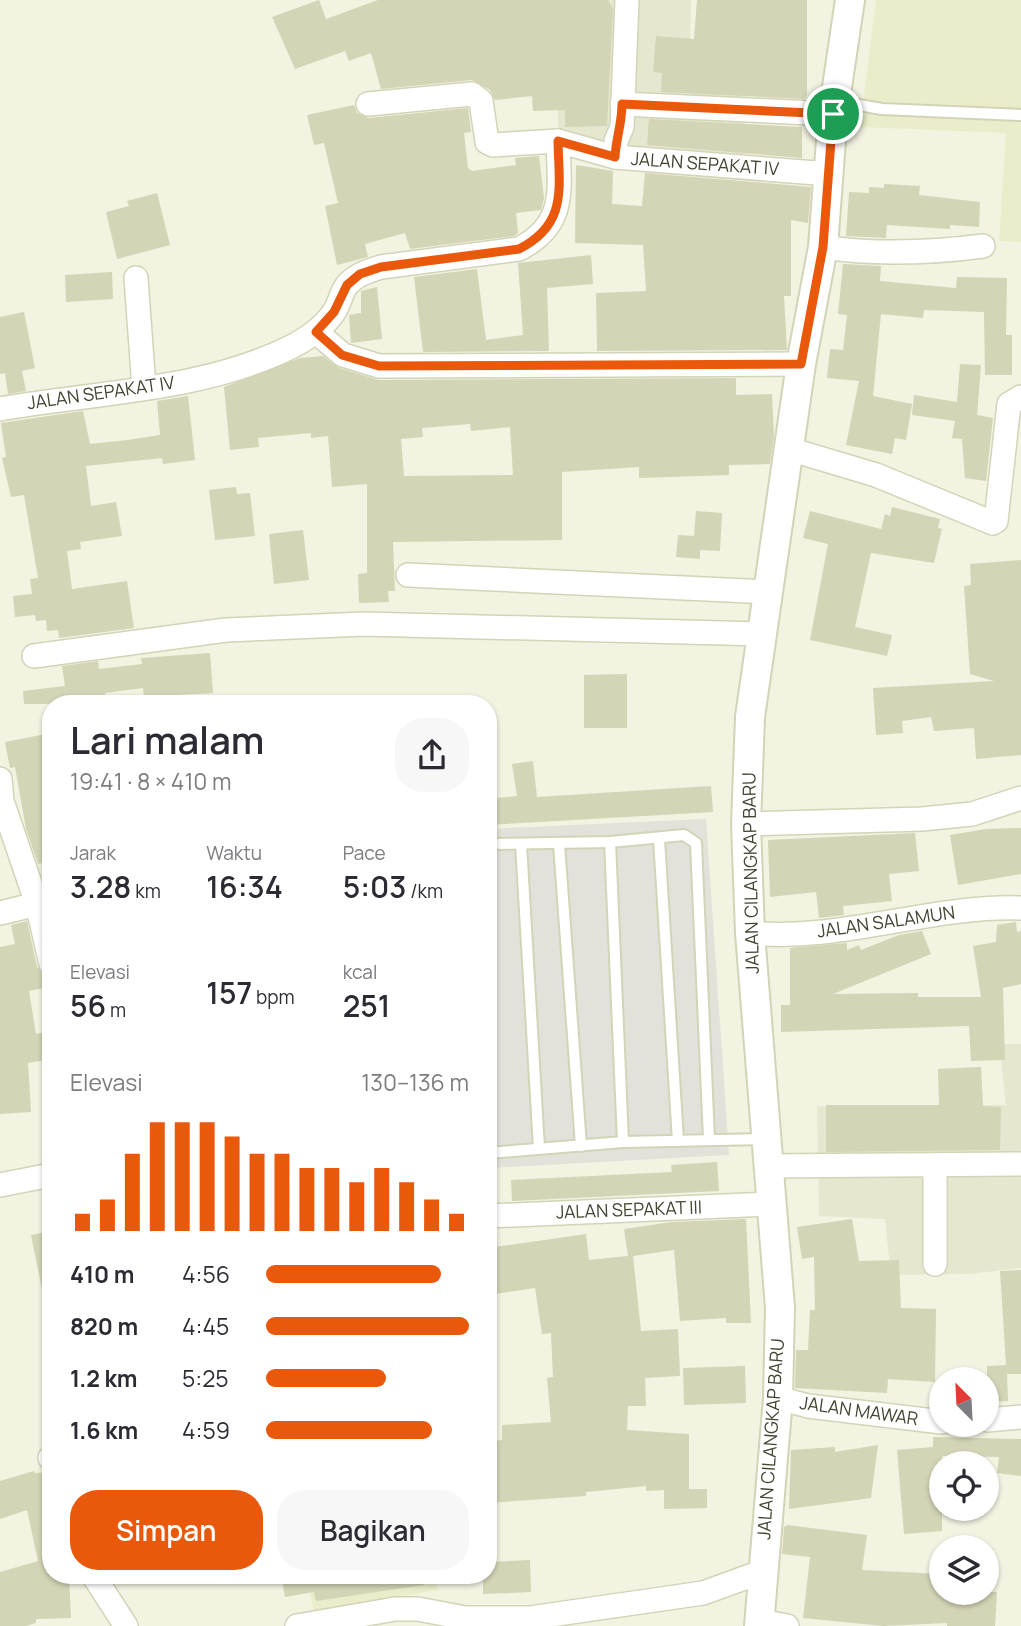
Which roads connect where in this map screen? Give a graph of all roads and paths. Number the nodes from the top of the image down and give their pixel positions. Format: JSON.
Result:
{"nodes":[{"id":1,"x":627,"y":0,"type":"edge"},
{"id":2,"x":850,"y":0,"type":"edge"},
{"id":3,"x":368,"y":104,"type":"dead end"},
{"id":4,"x":622,"y":104,"type":"junction"},
{"id":5,"x":834,"y":107,"type":"junction"},
{"id":6,"x":1021,"y":115,"type":"edge"},
{"id":7,"x":558,"y":141,"type":"junction"},
{"id":8,"x":615,"y":157,"type":"junction"},
{"id":9,"x":829,"y":174,"type":"junction"},
{"id":10,"x":983,"y":246,"type":"dead end"},
{"id":11,"x":823,"y":247,"type":"junction"},
{"id":12,"x":136,"y":278,"type":"dead end"},
{"id":13,"x":316,"y":332,"type":"junction"},
{"id":14,"x":801,"y":364,"type":"junction"},
{"id":15,"x":144,"y":388,"type":"junction"},
{"id":16,"x":1021,"y":397,"type":"edge"},
{"id":17,"x":0,"y":408,"type":"edge"},
{"id":18,"x":789,"y":449,"type":"junction"},
{"id":19,"x":408,"y":575,"type":"dead end"},
{"id":20,"x":769,"y":593,"type":"junction"},
{"id":21,"x":763,"y":634,"type":"junction"},
{"id":22,"x":34,"y":656,"type":"dead end"},
{"id":23,"x":1,"y":794,"type":"edge"},
{"id":24,"x":1021,"y":798,"type":"edge"},
{"id":25,"x":746,"y":824,"type":"junction"},
{"id":26,"x":659,"y":839,"type":"junction"},
{"id":27,"x":610,"y":842,"type":"junction"},
{"id":28,"x":497,"y":844,"type":"edge"},
{"id":29,"x":521,"y":844,"type":"junction"},
{"id":30,"x":559,"y":844,"type":"junction"},
{"id":31,"x":37,"y":904,"type":"junction"},
{"id":32,"x":1021,"y":908,"type":"edge"},
{"id":33,"x":0,"y":913,"type":"edge"},
{"id":34,"x":42,"y":925,"type":"edge"},
{"id":35,"x":750,"y":933,"type":"junction"},
{"id":36,"x":709,"y":1139,"type":"junction"},
{"id":37,"x":678,"y":1141,"type":"junction"},
{"id":38,"x":623,"y":1142,"type":"junction"},
{"id":39,"x":581,"y":1146,"type":"junction"},
{"id":40,"x":539,"y":1148,"type":"junction"},
{"id":41,"x":497,"y":1152,"type":"edge"},
{"id":42,"x":767,"y":1160,"type":"junction"},
{"id":43,"x":1021,"y":1164,"type":"edge"},
{"id":44,"x":935,"y":1171,"type":"junction"},
{"id":45,"x":1021,"y":1171,"type":"edge"},
{"id":46,"x":42,"y":1177,"type":"edge"},
{"id":47,"x":0,"y":1185,"type":"edge"},
{"id":48,"x":769,"y":1204,"type":"junction"},
{"id":49,"x":497,"y":1216,"type":"edge"},
{"id":50,"x":935,"y":1264,"type":"dead end"},
{"id":51,"x":778,"y":1398,"type":"junction"},
{"id":52,"x":1021,"y":1417,"type":"edge"},
{"id":53,"x":999,"y":1419,"type":"edge"},
{"id":54,"x":929,"y":1420,"type":"edge"},
{"id":55,"x":761,"y":1572,"type":"junction"},
{"id":56,"x":99,"y":1584,"type":"edge"},
{"id":57,"x":759,"y":1624,"type":"edge"},
{"id":58,"x":126,"y":1626,"type":"edge"},
{"id":59,"x":297,"y":1626,"type":"edge"},
{"id":60,"x":787,"y":1626,"type":"edge"}],
"edges":[{"from":1,"to":4,"type":"street"},
{"from":2,"to":5,"type":"street","name":"JALAN CILANGKAP BARU"},
{"from":3,"to":7,"type":"street"},
{"from":4,"to":5,"type":"street"},
{"from":4,"to":8,"type":"street"},
{"from":5,"to":6,"type":"lane"},
{"from":5,"to":9,"type":"street","name":"JALAN CILANGKAP BARU"},
{"from":7,"to":8,"type":"street","name":"JALAN SEPAKAT IV"},
{"from":7,"to":13,"type":"street","name":"JALAN SEPAKAT IV"},
{"from":8,"to":9,"type":"street","name":"JALAN SEPAKAT IV"},
{"from":9,"to":11,"type":"street","name":"JALAN CILANGKAP BARU"},
{"from":10,"to":11,"type":"street"},
{"from":11,"to":14,"type":"street","name":"JALAN CILANGKAP BARU"},
{"from":12,"to":15,"type":"street"},
{"from":13,"to":14,"type":"street"},
{"from":13,"to":15,"type":"street","name":"JALAN SEPAKAT IV"},
{"from":14,"to":18,"type":"street","name":"JALAN CILANGKAP BARU"},
{"from":15,"to":17,"type":"street","name":"JALAN SEPAKAT IV"},
{"from":16,"to":18,"type":"street"},
{"from":18,"to":20,"type":"street","name":"JALAN CILANGKAP BARU"},
{"from":19,"to":20,"type":"street"},
{"from":20,"to":21,"type":"street","name":"JALAN CILANGKAP BARU"},
{"from":21,"to":22,"type":"street"},
{"from":21,"to":25,"type":"street","name":"JALAN CILANGKAP BARU"},
{"from":23,"to":31,"type":"street"},
{"from":24,"to":25,"type":"street"},
{"from":25,"to":35,"type":"street","name":"JALAN CILANGKAP BARU"},
{"from":26,"to":27,"type":"lane"},
{"from":26,"to":36,"type":"lane"},
{"from":26,"to":37,"type":"lane"},
{"from":27,"to":30,"type":"lane"},
{"from":27,"to":38,"type":"lane"},
{"from":28,"to":29,"type":"lane"},
{"from":29,"to":30,"type":"lane"},
{"from":29,"to":40,"type":"lane"},
{"from":30,"to":39,"type":"lane"},
{"from":31,"to":33,"type":"street"},
{"from":31,"to":34,"type":"street"},
{"from":32,"to":35,"type":"street","name":"JALAN SALAMUN"},
{"from":35,"to":42,"type":"street","name":"JALAN CILANGKAP BARU"},
{"from":36,"to":37,"type":"lane"},
{"from":36,"to":42,"type":"lane"},
{"from":37,"to":38,"type":"lane"},
{"from":38,"to":39,"type":"lane"},
{"from":39,"to":40,"type":"lane"},
{"from":40,"to":41,"type":"lane"},
{"from":42,"to":43,"type":"street"},
{"from":42,"to":44,"type":"street"},
{"from":42,"to":48,"type":"street","name":"JALAN CILANGKAP BARU"},
{"from":44,"to":45,"type":"street"},
{"from":44,"to":50,"type":"street"},
{"from":46,"to":47,"type":"street"},
{"from":48,"to":49,"type":"street","name":"JALAN SEPAKAT III"},
{"from":48,"to":51,"type":"street","name":"JALAN CILANGKAP BARU"},
{"from":51,"to":54,"type":"street","name":"JALAN MAWAR"},
{"from":51,"to":55,"type":"street","name":"JALAN CILANGKAP BARU"},
{"from":52,"to":53,"type":"street"},
{"from":55,"to":57,"type":"street","name":"JALAN CILANGKAP BARU"},
{"from":55,"to":59,"type":"street"},
{"from":56,"to":58,"type":"street"},
{"from":57,"to":60,"type":"street"}]}
